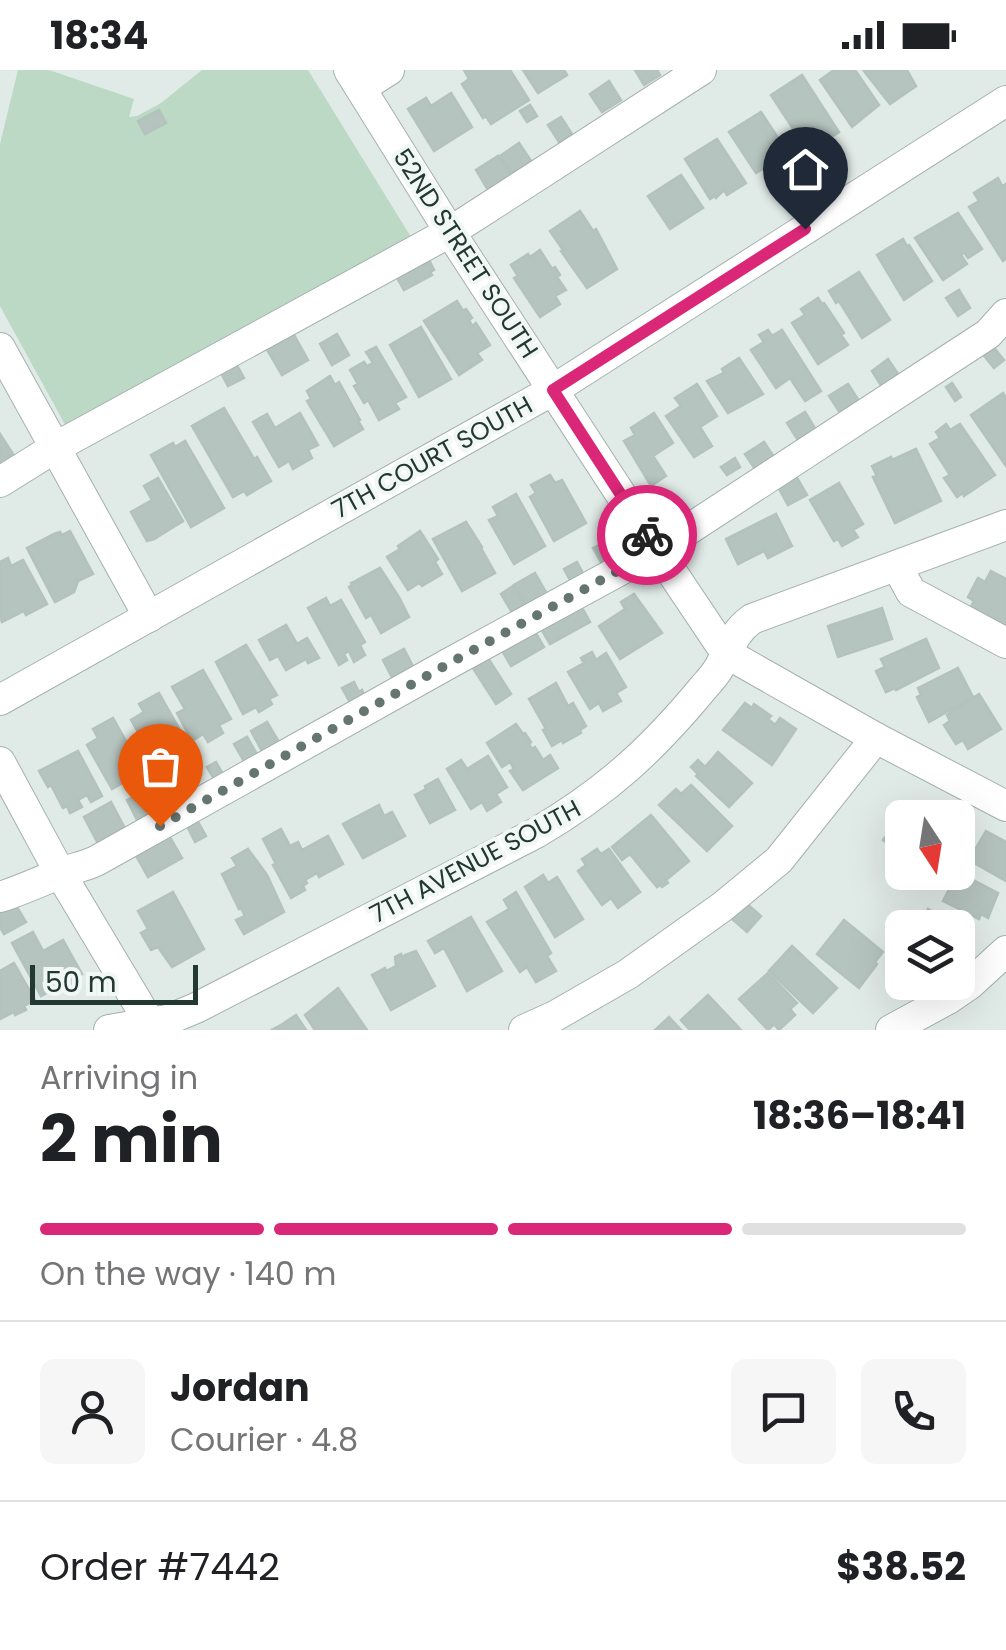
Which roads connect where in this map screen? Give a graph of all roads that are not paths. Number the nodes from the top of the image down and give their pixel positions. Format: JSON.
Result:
{"nodes":[{"id":1,"x":389,"y":70,"type":"edge"},
{"id":2,"x":700,"y":70,"type":"edge"},
{"id":3,"x":355,"y":79,"type":"edge"},
{"id":4,"x":1006,"y":101,"type":"edge"},
{"id":5,"x":450,"y":232,"type":"junction"},
{"id":6,"x":1006,"y":314,"type":"edge"},
{"id":7,"x":0,"y":348,"type":"edge"},
{"id":8,"x":553,"y":390,"type":"junction"},
{"id":9,"x":56,"y":447,"type":"junction"},
{"id":10,"x":0,"y":482,"type":"edge"},
{"id":11,"x":1006,"y":525,"type":"edge"},
{"id":12,"x":656,"y":550,"type":"junction"},
{"id":13,"x":897,"y":566,"type":"junction"},
{"id":14,"x":149,"y":616,"type":"junction"},
{"id":15,"x":1006,"y":643,"type":"edge"},
{"id":16,"x":726,"y":653,"type":"junction"},
{"id":17,"x":0,"y":700,"type":"edge"},
{"id":18,"x":876,"y":738,"type":"junction"},
{"id":19,"x":0,"y":762,"type":"edge"},
{"id":20,"x":1006,"y":806,"type":"edge"},
{"id":21,"x":60,"y":873,"type":"junction"},
{"id":22,"x":0,"y":897,"type":"edge"},
{"id":23,"x":1006,"y":951,"type":"edge"},
{"id":24,"x":151,"y":1027,"type":"edge"},
{"id":25,"x":108,"y":1030,"type":"edge"},
{"id":26,"x":524,"y":1030,"type":"edge"},
{"id":27,"x":891,"y":1030,"type":"edge"}],
"edges":[{"from":1,"to":3,"type":"street"},
{"from":2,"to":5,"type":"street"},
{"from":3,"to":5,"type":"street","name":"52ND STREET SOUTH"},
{"from":4,"to":8,"type":"street","name":"7TH COURT SOUTH"},
{"from":5,"to":8,"type":"street","name":"52ND STREET SOUTH"},
{"from":5,"to":9,"type":"street"},
{"from":6,"to":12,"type":"street"},
{"from":7,"to":9,"type":"street"},
{"from":8,"to":12,"type":"street","name":"52ND STREET SOUTH"},
{"from":8,"to":14,"type":"street","name":"7TH COURT SOUTH"},
{"from":9,"to":10,"type":"street"},
{"from":9,"to":14,"type":"street"},
{"from":11,"to":13,"type":"street","name":"7TH AVENUE SOUTH"},
{"from":12,"to":16,"type":"street","name":"52ND STREET SOUTH"},
{"from":12,"to":21,"type":"street"},
{"from":13,"to":15,"type":"street"},
{"from":13,"to":16,"type":"street","name":"7TH AVENUE SOUTH"},
{"from":14,"to":17,"type":"street","name":"7TH COURT SOUTH"},
{"from":16,"to":18,"type":"street","name":"52ND STREET SOUTH"},
{"from":16,"to":24,"type":"street","name":"7TH AVENUE SOUTH"},
{"from":18,"to":20,"type":"street","name":"52ND STREET SOUTH"},
{"from":18,"to":26,"type":"street"},
{"from":19,"to":21,"type":"street"},
{"from":21,"to":22,"type":"street"},
{"from":21,"to":24,"type":"street"},
{"from":23,"to":27,"type":"street"},
{"from":24,"to":25,"type":"street","name":"7TH AVENUE SOUTH"}]}
